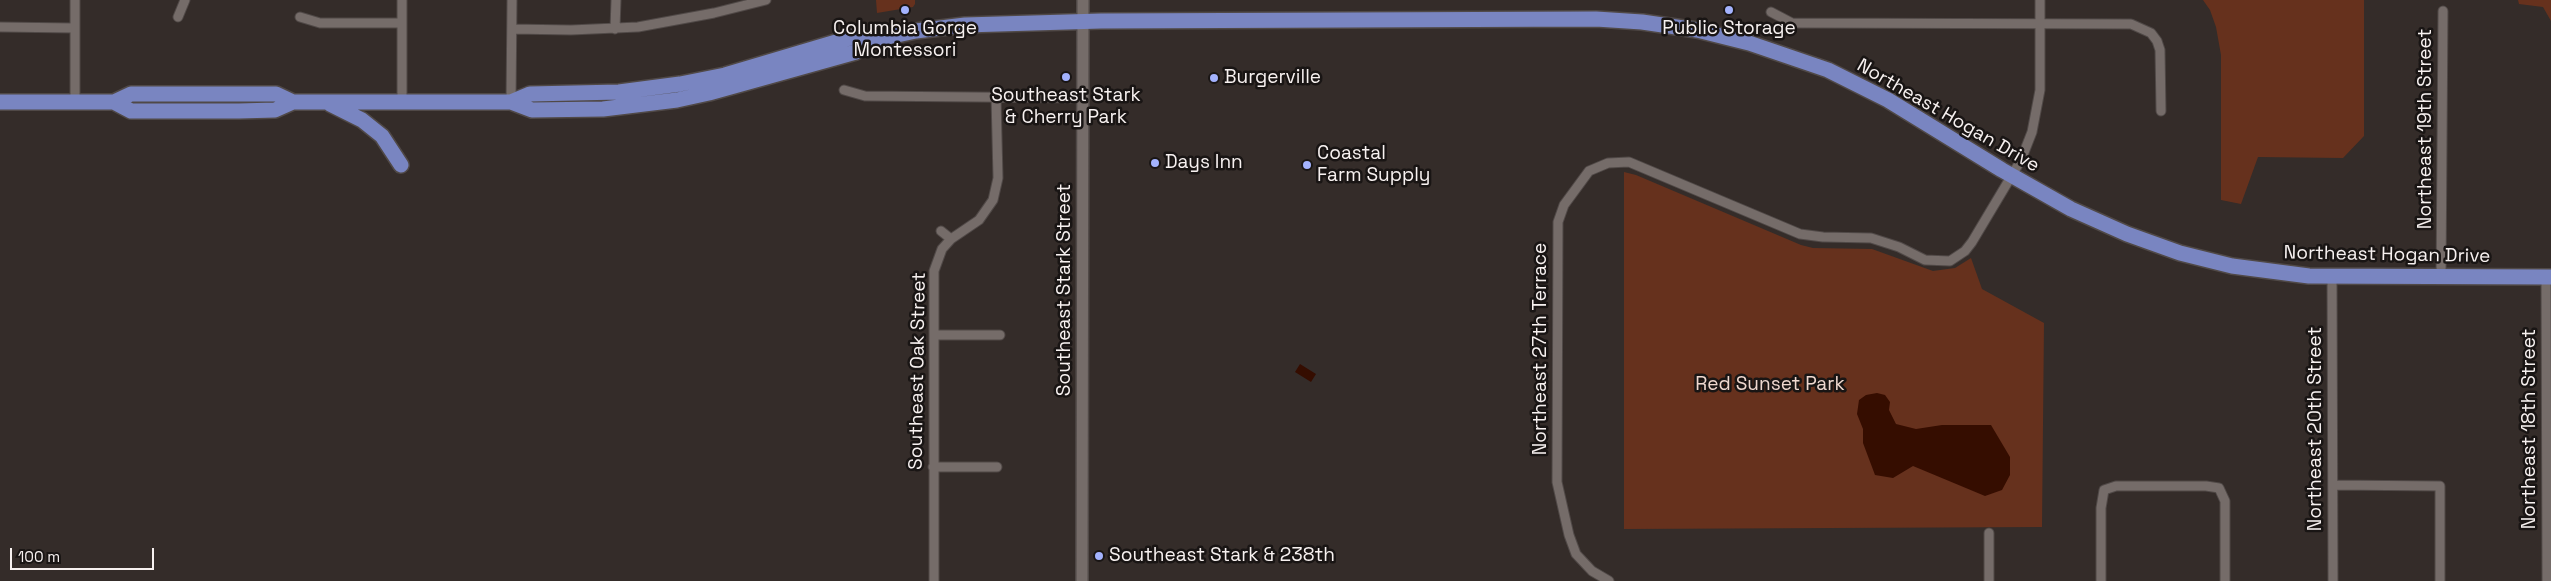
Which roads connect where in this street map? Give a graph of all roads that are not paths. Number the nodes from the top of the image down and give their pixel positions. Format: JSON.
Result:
{"nodes":[{"id":1,"x":74,"y":0,"type":"edge"},
{"id":2,"x":185,"y":0,"type":"edge"},
{"id":3,"x":402,"y":0,"type":"edge"},
{"id":4,"x":512,"y":0,"type":"edge"},
{"id":5,"x":616,"y":0,"type":"edge"},
{"id":6,"x":766,"y":0,"type":"edge"},
{"id":7,"x":1083,"y":0,"type":"edge"},
{"id":8,"x":2040,"y":0,"type":"edge"},
{"id":9,"x":2443,"y":11,"type":"dead end"},
{"id":10,"x":1771,"y":12,"type":"dead end"},
{"id":11,"x":178,"y":17,"type":"dead end"},
{"id":12,"x":300,"y":17,"type":"dead end"},
{"id":13,"x":1083,"y":21,"type":"junction"},
{"id":14,"x":402,"y":23,"type":"junction"},
{"id":15,"x":2040,"y":24,"type":"junction"},
{"id":16,"x":0,"y":27,"type":"edge"},
{"id":17,"x":74,"y":28,"type":"junction"},
{"id":18,"x":512,"y":29,"type":"junction"},
{"id":19,"x":616,"y":29,"type":"junction"},
{"id":20,"x":844,"y":90,"type":"dead end"},
{"id":21,"x":996,"y":97,"type":"junction"},
{"id":22,"x":1082,"y":98,"type":"junction"},
{"id":23,"x":0,"y":102,"type":"edge"},
{"id":24,"x":76,"y":102,"type":"junction"},
{"id":25,"x":114,"y":102,"type":"junction"},
{"id":26,"x":293,"y":102,"type":"junction"},
{"id":27,"x":326,"y":102,"type":"junction"},
{"id":28,"x":402,"y":102,"type":"junction"},
{"id":29,"x":511,"y":102,"type":"junction"},
{"id":30,"x":2161,"y":111,"type":"dead end"},
{"id":31,"x":401,"y":165,"type":"dead end"},
{"id":32,"x":2012,"y":176,"type":"junction"},
{"id":33,"x":940,"y":231,"type":"dead end"},
{"id":34,"x":951,"y":239,"type":"junction"},
{"id":35,"x":2440,"y":277,"type":"junction"},
{"id":36,"x":2548,"y":277,"type":"edge"},
{"id":37,"x":2332,"y":278,"type":"junction"},
{"id":38,"x":934,"y":335,"type":"junction"},
{"id":39,"x":1000,"y":335,"type":"dead end"},
{"id":40,"x":2548,"y":381,"type":"edge"},
{"id":41,"x":934,"y":467,"type":"junction"},
{"id":42,"x":997,"y":467,"type":"dead end"},
{"id":43,"x":2333,"y":485,"type":"junction"},
{"id":44,"x":1989,"y":533,"type":"dead end"},
{"id":45,"x":934,"y":581,"type":"edge"},
{"id":46,"x":1082,"y":581,"type":"edge"},
{"id":47,"x":1609,"y":581,"type":"edge"},
{"id":48,"x":1990,"y":581,"type":"edge"},
{"id":49,"x":2101,"y":581,"type":"edge"},
{"id":50,"x":2225,"y":581,"type":"edge"},
{"id":51,"x":2333,"y":581,"type":"edge"},
{"id":52,"x":2440,"y":581,"type":"edge"},
{"id":53,"x":2547,"y":581,"type":"edge"}],
"edges":[{"from":1,"to":17,"type":"street"},
{"from":2,"to":11,"type":"street"},
{"from":3,"to":14,"type":"street"},
{"from":4,"to":18,"type":"street"},
{"from":5,"to":19,"type":"street"},
{"from":6,"to":19,"type":"street"},
{"from":7,"to":13,"type":"main road","name":"Southeast Stark Street"},
{"from":8,"to":15,"type":"street"},
{"from":9,"to":35,"type":"street","name":"Northeast 19th Street"},
{"from":10,"to":15,"type":"street"},
{"from":12,"to":14,"type":"street"},
{"from":13,"to":22,"type":"main road","name":"Southeast Stark Street"},
{"from":13,"to":29,"type":"highway","name":"Northeast Hogan Drive"},
{"from":13,"to":32,"type":"highway","name":"Northeast Hogan Drive"},
{"from":14,"to":28,"type":"street"},
{"from":15,"to":30,"type":"street"},
{"from":15,"to":32,"type":"street"},
{"from":16,"to":17,"type":"street"},
{"from":17,"to":24,"type":"street"},
{"from":18,"to":19,"type":"street"},
{"from":18,"to":29,"type":"street"},
{"from":20,"to":21,"type":"street"},
{"from":21,"to":22,"type":"street"},
{"from":21,"to":34,"type":"street","name":"Southeast Oak Street"},
{"from":22,"to":46,"type":"main road","name":"Southeast Stark Street"},
{"from":23,"to":24,"type":"highway"},
{"from":24,"to":25,"type":"highway"},
{"from":25,"to":26,"type":"highway","name":"Northeast Hogan Drive"},
{"from":25,"to":26,"type":"highway","name":"Northeast Hogan Drive"},
{"from":26,"to":27,"type":"highway","name":"Northeast Hogan Drive"},
{"from":27,"to":28,"type":"highway","name":"Northeast Hogan Drive"},
{"from":27,"to":31,"type":"highway"},
{"from":28,"to":29,"type":"highway","name":"Northeast Hogan Drive"},
{"from":32,"to":37,"type":"highway","name":"Northeast Hogan Drive"},
{"from":32,"to":47,"type":"street","name":"Northeast 27th Terrace"},
{"from":33,"to":34,"type":"street"},
{"from":34,"to":38,"type":"street","name":"Southeast Oak Street"},
{"from":35,"to":36,"type":"highway","name":"Northeast Hogan Drive"},
{"from":35,"to":37,"type":"highway","name":"Northeast Hogan Drive"},
{"from":36,"to":40,"type":"street","name":"Northeast 18th Street"},
{"from":37,"to":43,"type":"street","name":"Northeast 20th Street"},
{"from":38,"to":39,"type":"street"},
{"from":38,"to":41,"type":"street","name":"Southeast Oak Street"},
{"from":40,"to":53,"type":"street","name":"Northeast 18th Street"},
{"from":41,"to":42,"type":"street"},
{"from":41,"to":45,"type":"street","name":"Southeast Oak Street"},
{"from":43,"to":51,"type":"street","name":"Northeast 20th Street"},
{"from":43,"to":52,"type":"street"},
{"from":44,"to":48,"type":"street"},
{"from":49,"to":50,"type":"street"}]}
